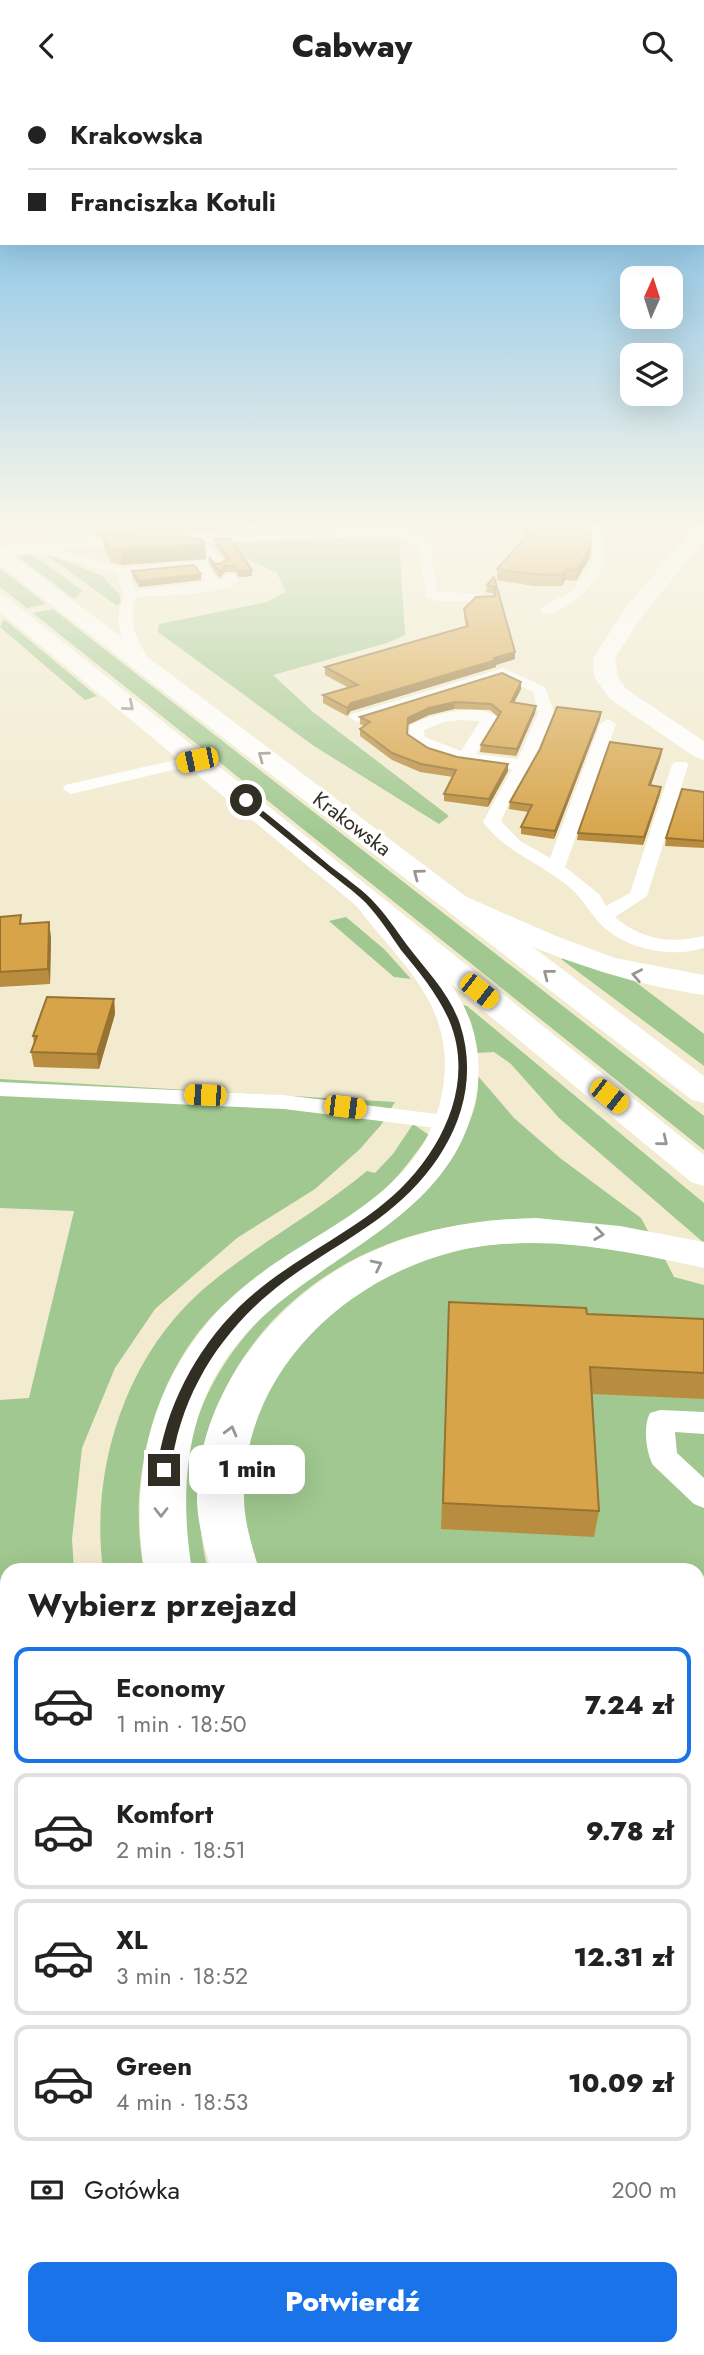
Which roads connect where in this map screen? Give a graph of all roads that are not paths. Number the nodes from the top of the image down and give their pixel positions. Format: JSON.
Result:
{"nodes":[{"id":1,"x":34,"y":629,"type":"edge"},
{"id":2,"x":97,"y":629,"type":"edge"},
{"id":3,"x":125,"y":629,"type":"edge"},
{"id":4,"x":623,"y":629,"type":"edge"},
{"id":5,"x":146,"y":667,"type":"junction"},
{"id":6,"x":357,"y":716,"type":"edge"},
{"id":7,"x":608,"y":724,"type":"dead end"},
{"id":8,"x":704,"y":753,"type":"edge"},
{"id":9,"x":466,"y":757,"type":"edge"},
{"id":10,"x":197,"y":760,"type":"junction"},
{"id":11,"x":523,"y":765,"type":"junction"},
{"id":12,"x":680,"y":765,"type":"dead end"},
{"id":13,"x":71,"y":789,"type":"dead end"},
{"id":14,"x":555,"y":868,"type":"junction"},
{"id":15,"x":452,"y":899,"type":"junction"},
{"id":16,"x":368,"y":901,"type":"junction"},
{"id":17,"x":603,"y":916,"type":"junction"},
{"id":18,"x":704,"y":942,"type":"edge"},
{"id":19,"x":704,"y":985,"type":"edge"},
{"id":20,"x":0,"y":1089,"type":"edge"},
{"id":21,"x":704,"y":1093,"type":"edge"},
{"id":22,"x":453,"y":1123,"type":"junction"},
{"id":23,"x":704,"y":1174,"type":"edge"},
{"id":24,"x":704,"y":1255,"type":"edge"},
{"id":25,"x":704,"y":1423,"type":"edge"},
{"id":26,"x":704,"y":1496,"type":"edge"},
{"id":27,"x":166,"y":1563,"type":"edge"},
{"id":28,"x":233,"y":1563,"type":"edge"}],
"edges":[{"from":1,"to":10,"type":"main road","name":"Krakowska","one_way":true},
{"from":2,"to":5,"type":"main road","name":"Krakowska"},
{"from":3,"to":5,"type":"lane"},
{"from":4,"to":8,"type":"main road"},
{"from":15,"to":5,"type":"main road","name":"Krakowska","one_way":true},
{"from":6,"to":11,"type":"lane"},
{"from":7,"to":14,"type":"lane"},
{"from":9,"to":11,"type":"lane"},
{"from":10,"to":13,"type":"lane"},
{"from":10,"to":16,"type":"main road","name":"Krakowska"},
{"from":11,"to":14,"type":"lane"},
{"from":12,"to":17,"type":"lane"},
{"from":14,"to":17,"type":"lane"},
{"from":19,"to":15,"type":"main road","one_way":true},
{"from":21,"to":15,"type":"main road","name":"Krakowska","one_way":true},
{"from":16,"to":22,"type":"main road"},
{"from":16,"to":23,"type":"main road","name":"Krakowska","one_way":true},
{"from":17,"to":18,"type":"lane"},
{"from":20,"to":22,"type":"lane"},
{"from":22,"to":27,"type":"main road","one_way":true},
{"from":28,"to":24,"type":"main road","one_way":true},
{"from":25,"to":26,"type":"lane"}]}
